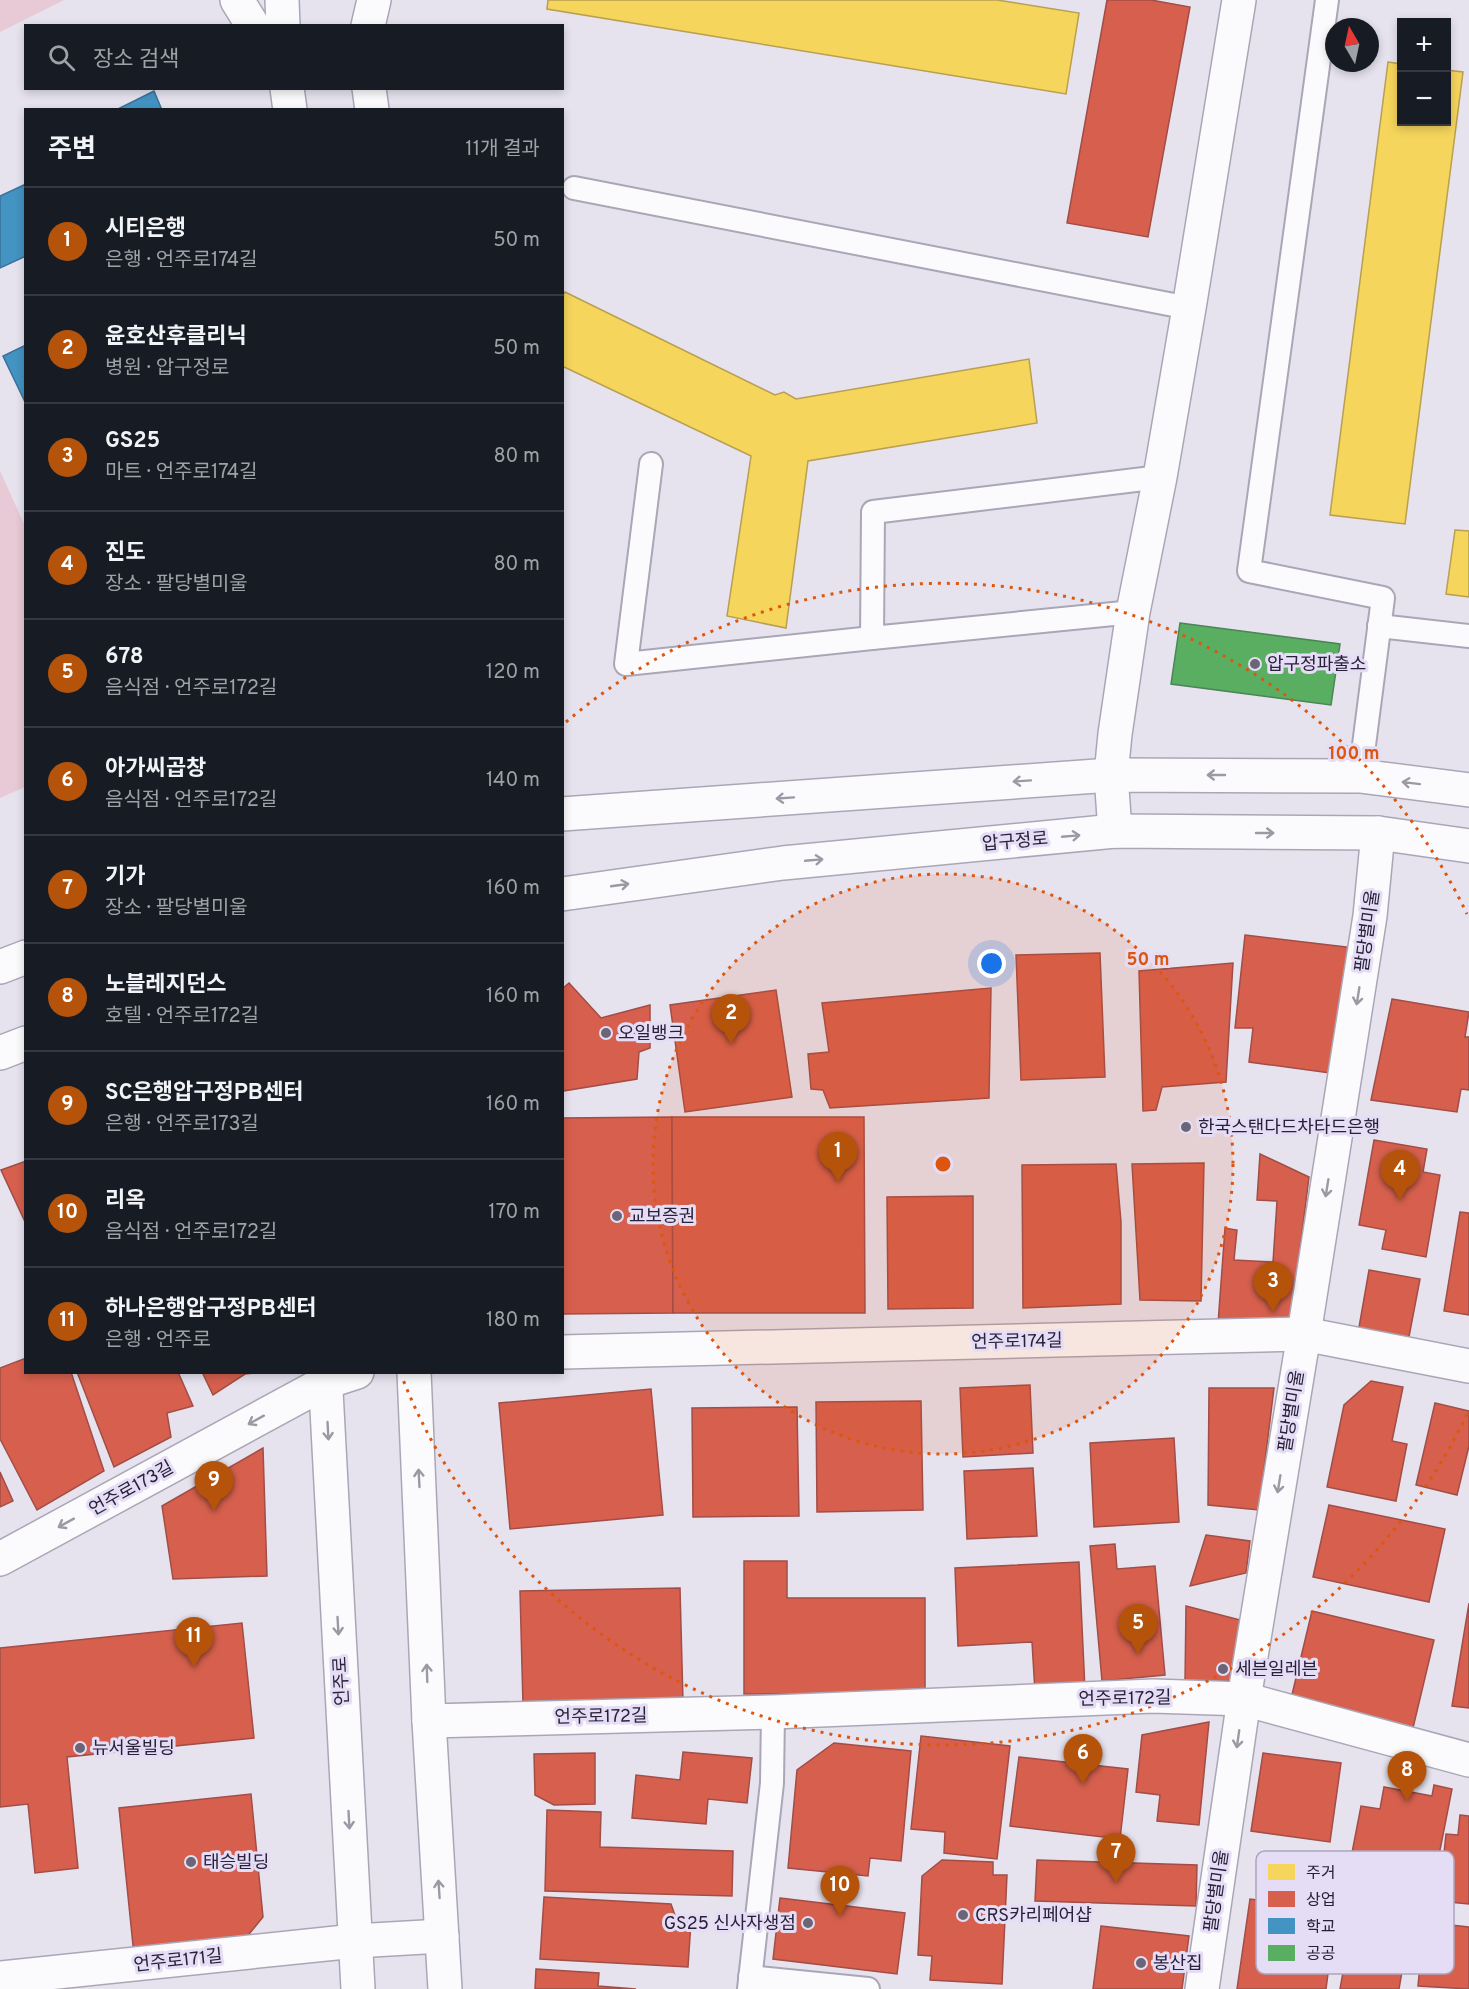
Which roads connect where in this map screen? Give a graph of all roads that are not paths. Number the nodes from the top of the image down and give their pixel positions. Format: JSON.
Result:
{"nodes":[{"id":1,"x":237,"y":0,"type":"edge"},
{"id":2,"x":282,"y":0,"type":"edge"},
{"id":3,"x":360,"y":0,"type":"edge"},
{"id":4,"x":374,"y":0,"type":"edge"},
{"id":5,"x":1239,"y":0,"type":"edge"},
{"id":6,"x":1327,"y":0,"type":"edge"},
{"id":7,"x":252,"y":24,"type":"edge"},
{"id":8,"x":283,"y":24,"type":"edge"},
{"id":9,"x":361,"y":24,"type":"edge"},
{"id":10,"x":368,"y":24,"type":"edge"},
{"id":11,"x":287,"y":90,"type":"edge"},
{"id":12,"x":369,"y":90,"type":"edge"},
{"id":13,"x":290,"y":108,"type":"edge"},
{"id":14,"x":372,"y":108,"type":"edge"},
{"id":15,"x":574,"y":188,"type":"dead end"},
{"id":16,"x":1189,"y":308,"type":"junction"},
{"id":17,"x":651,"y":464,"type":"dead end"},
{"id":18,"x":1160,"y":477,"type":"junction"},
{"id":19,"x":1133,"y":612,"type":"junction"},
{"id":20,"x":1379,"y":626,"type":"junction"},
{"id":21,"x":1469,"y":636,"type":"edge"},
{"id":22,"x":872,"y":638,"type":"junction"},
{"id":23,"x":1111,"y":775,"type":"junction"},
{"id":24,"x":1360,"y":776,"type":"junction"},
{"id":25,"x":1469,"y":790,"type":"edge"},
{"id":26,"x":564,"y":814,"type":"edge"},
{"id":27,"x":1116,"y":831,"type":"junction"},
{"id":28,"x":1378,"y":834,"type":"junction"},
{"id":29,"x":1469,"y":846,"type":"edge"},
{"id":30,"x":564,"y":894,"type":"edge"},
{"id":31,"x":24,"y":958,"type":"edge"},
{"id":32,"x":0,"y":967,"type":"edge"},
{"id":33,"x":24,"y":1044,"type":"edge"},
{"id":34,"x":0,"y":1053,"type":"edge"},
{"id":35,"x":1304,"y":1334,"type":"junction"},
{"id":36,"x":564,"y":1352,"type":"edge"},
{"id":37,"x":1469,"y":1366,"type":"edge"},
{"id":38,"x":345,"y":1374,"type":"edge"},
{"id":39,"x":414,"y":1374,"type":"edge"},
{"id":40,"x":326,"y":1377,"type":"edge"},
{"id":41,"x":0,"y":1559,"type":"edge"},
{"id":42,"x":1244,"y":1700,"type":"junction"},
{"id":43,"x":772,"y":1712,"type":"junction"},
{"id":44,"x":429,"y":1721,"type":"junction"},
{"id":45,"x":1469,"y":1760,"type":"edge"},
{"id":46,"x":442,"y":1936,"type":"junction"},
{"id":47,"x":355,"y":1941,"type":"junction"},
{"id":48,"x":0,"y":1978,"type":"edge"},
{"id":49,"x":749,"y":1983,"type":"edge"},
{"id":50,"x":358,"y":1989,"type":"edge"},
{"id":51,"x":445,"y":1989,"type":"edge"},
{"id":52,"x":868,"y":1989,"type":"edge"},
{"id":53,"x":1202,"y":1989,"type":"edge"}],
"edges":[{"from":1,"to":7,"type":"main road"},
{"from":2,"to":8,"type":"main road"},
{"from":3,"to":9,"type":"main road"},
{"from":4,"to":10,"type":"main road"},
{"from":5,"to":16,"type":"main road"},
{"from":6,"to":20,"type":"lane"},
{"from":11,"to":13,"type":"main road"},
{"from":12,"to":14,"type":"main road"},
{"from":15,"to":16,"type":"lane"},
{"from":16,"to":18,"type":"main road"},
{"from":17,"to":22,"type":"lane"},
{"from":18,"to":19,"type":"main road"},
{"from":18,"to":22,"type":"lane"},
{"from":19,"to":22,"type":"lane"},
{"from":19,"to":23,"type":"main road"},
{"from":20,"to":21,"type":"lane"},
{"from":20,"to":24,"type":"lane"},
{"from":24,"to":23,"type":"main road","one_way":true},
{"from":23,"to":26,"type":"main road","one_way":true},
{"from":23,"to":27,"type":"main road"},
{"from":25,"to":24,"type":"main road","one_way":true},
{"from":27,"to":28,"type":"main road","name":"압구정로","one_way":true},
{"from":30,"to":27,"type":"main road","name":"압구정로","one_way":true},
{"from":28,"to":29,"type":"main road","name":"압구정로"},
{"from":28,"to":35,"type":"main road","name":"팔당별미울","one_way":true},
{"from":31,"to":32,"type":"main road"},
{"from":33,"to":34,"type":"main road"},
{"from":35,"to":36,"type":"main road","name":"언주로174길"},
{"from":35,"to":37,"type":"main road","name":"언주로174길"},
{"from":35,"to":42,"type":"main road","name":"팔당별미울","one_way":true},
{"from":38,"to":40,"type":"main road"},
{"from":44,"to":39,"type":"main road","one_way":true},
{"from":40,"to":41,"type":"main road","name":"언주로173길","one_way":true},
{"from":40,"to":47,"type":"main road","name":"언주로","one_way":true},
{"from":42,"to":43,"type":"main road","name":"언주로172길"},
{"from":42,"to":45,"type":"main road","name":"언주로172길"},
{"from":42,"to":53,"type":"main road","name":"팔당별미울","one_way":true},
{"from":43,"to":44,"type":"main road","name":"언주로172길"},
{"from":43,"to":49,"type":"lane"},
{"from":46,"to":44,"type":"main road","one_way":true},
{"from":46,"to":47,"type":"main road","name":"언주로171길"},
{"from":46,"to":51,"type":"main road"},
{"from":47,"to":48,"type":"main road","name":"언주로171길"},
{"from":47,"to":50,"type":"main road","name":"언주로"},
{"from":49,"to":52,"type":"lane"}]}
